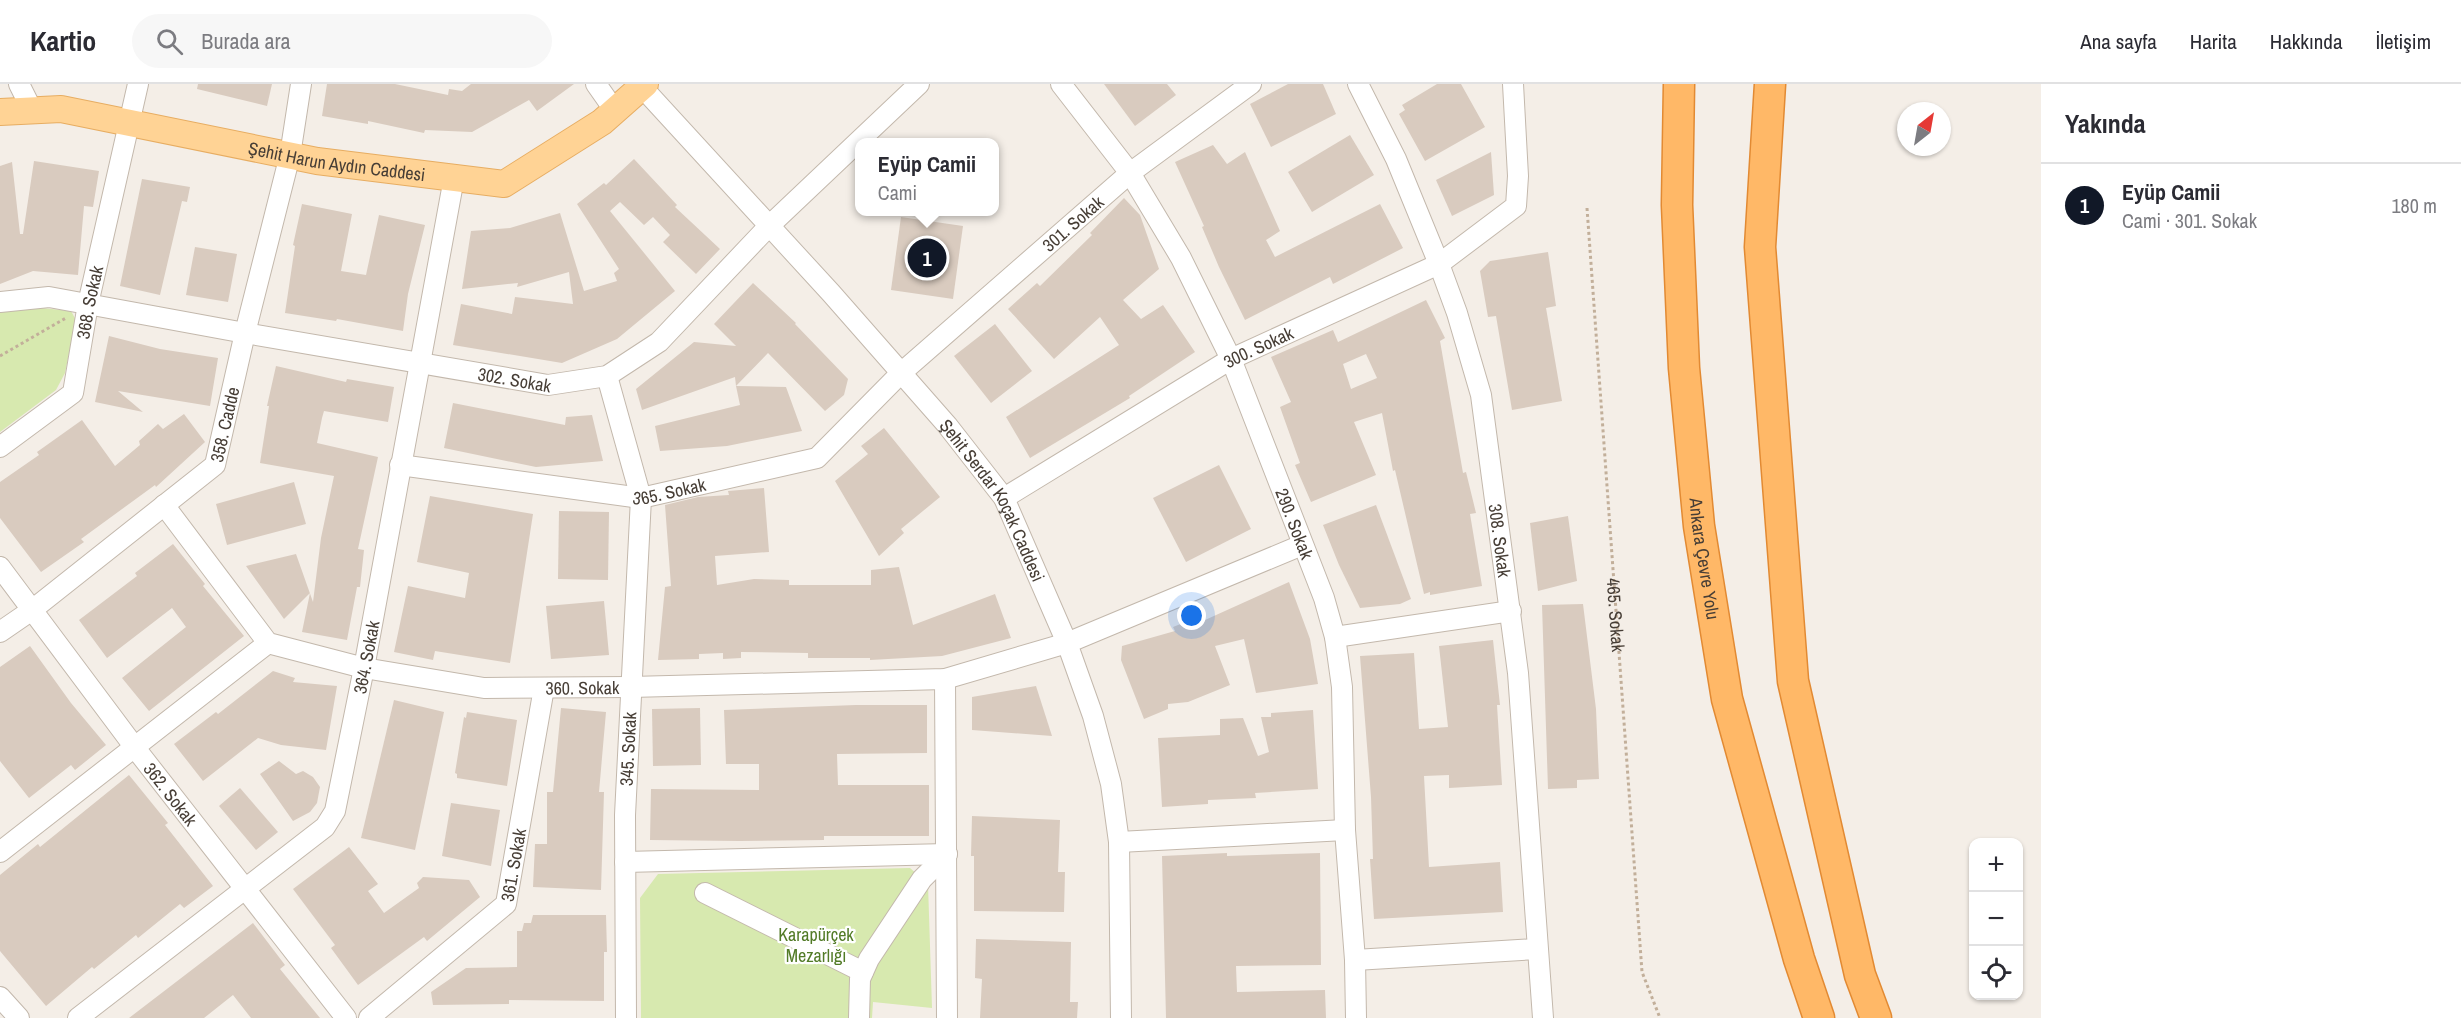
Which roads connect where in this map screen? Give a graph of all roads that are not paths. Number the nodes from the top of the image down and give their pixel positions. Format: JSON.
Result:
{"nodes":[{"id":1,"x":19,"y":84,"type":"edge"},
{"id":2,"x":138,"y":84,"type":"edge"},
{"id":3,"x":301,"y":84,"type":"edge"},
{"id":4,"x":596,"y":84,"type":"edge"},
{"id":5,"x":919,"y":84,"type":"edge"},
{"id":6,"x":1061,"y":84,"type":"edge"},
{"id":7,"x":1251,"y":84,"type":"edge"},
{"id":8,"x":1358,"y":84,"type":"edge"},
{"id":9,"x":1514,"y":84,"type":"edge"},
{"id":10,"x":1679,"y":84,"type":"edge"},
{"id":11,"x":1770,"y":84,"type":"edge"},
{"id":12,"x":644,"y":86,"type":"edge"},
{"id":13,"x":32,"y":110,"type":"junction"},
{"id":14,"x":615,"y":111,"type":"junction"},
{"id":15,"x":0,"y":112,"type":"edge"},
{"id":16,"x":129,"y":123,"type":"junction"},
{"id":17,"x":862,"y":138,"type":"edge"},
{"id":18,"x":855,"y":145,"type":"edge"},
{"id":19,"x":290,"y":155,"type":"junction"},
{"id":20,"x":1131,"y":173,"type":"junction"},
{"id":21,"x":454,"y":178,"type":"junction"},
{"id":22,"x":769,"y":226,"type":"junction"},
{"id":23,"x":1439,"y":264,"type":"junction"},
{"id":24,"x":0,"y":302,"type":"edge"},
{"id":25,"x":88,"y":304,"type":"junction"},
{"id":26,"x":245,"y":333,"type":"junction"},
{"id":27,"x":1231,"y":359,"type":"junction"},
{"id":28,"x":418,"y":363,"type":"junction"},
{"id":29,"x":901,"y":373,"type":"junction"},
{"id":30,"x":607,"y":376,"type":"junction"},
{"id":31,"x":0,"y":447,"type":"edge"},
{"id":32,"x":400,"y":465,"type":"junction"},
{"id":33,"x":641,"y":498,"type":"junction"},
{"id":34,"x":1004,"y":498,"type":"junction"},
{"id":35,"x":164,"y":505,"type":"junction"},
{"id":36,"x":1302,"y":545,"type":"junction"},
{"id":37,"x":0,"y":567,"type":"edge"},
{"id":38,"x":32,"y":610,"type":"junction"},
{"id":39,"x":1511,"y":611,"type":"junction"},
{"id":40,"x":0,"y":632,"type":"edge"},
{"id":41,"x":1335,"y":637,"type":"junction"},
{"id":42,"x":268,"y":643,"type":"junction"},
{"id":43,"x":1067,"y":643,"type":"junction"},
{"id":44,"x":364,"y":668,"type":"junction"},
{"id":45,"x":945,"y":679,"type":"junction"},
{"id":46,"x":631,"y":687,"type":"junction"},
{"id":47,"x":544,"y":688,"type":"junction"},
{"id":48,"x":134,"y":746,"type":"junction"},
{"id":49,"x":1345,"y":830,"type":"junction"},
{"id":50,"x":1119,"y":842,"type":"junction"},
{"id":51,"x":0,"y":852,"type":"edge"},
{"id":52,"x":947,"y":854,"type":"junction"},
{"id":53,"x":625,"y":862,"type":"junction"},
{"id":54,"x":245,"y":889,"type":"junction"},
{"id":55,"x":705,"y":893,"type":"dead end"},
{"id":56,"x":1536,"y":949,"type":"junction"},
{"id":57,"x":1355,"y":960,"type":"junction"},
{"id":58,"x":863,"y":972,"type":"junction"},
{"id":59,"x":0,"y":997,"type":"edge"},
{"id":60,"x":19,"y":1018,"type":"edge"},
{"id":61,"x":78,"y":1018,"type":"edge"},
{"id":62,"x":346,"y":1018,"type":"edge"},
{"id":63,"x":369,"y":1018,"type":"edge"},
{"id":64,"x":626,"y":1018,"type":"edge"},
{"id":65,"x":859,"y":1018,"type":"edge"},
{"id":66,"x":947,"y":1018,"type":"edge"},
{"id":67,"x":1121,"y":1018,"type":"edge"},
{"id":68,"x":1356,"y":1018,"type":"edge"},
{"id":69,"x":1543,"y":1018,"type":"edge"},
{"id":70,"x":1819,"y":1018,"type":"edge"},
{"id":71,"x":1876,"y":1018,"type":"edge"}],
"edges":[{"from":1,"to":13,"type":"street"},
{"from":2,"to":16,"type":"street","name":"368. Sokak"},
{"from":3,"to":19,"type":"street","name":"358. Cadde"},
{"from":4,"to":14,"type":"street"},
{"from":5,"to":17,"type":"street","name":"302. Sokak"},
{"from":6,"to":20,"type":"street","name":"290. Sokak"},
{"from":7,"to":20,"type":"street","name":"301. Sokak"},
{"from":8,"to":23,"type":"street","name":"308. Sokak"},
{"from":9,"to":23,"type":"street","name":"300. Sokak"},
{"from":10,"to":70,"type":"highway","name":"Ankara Çevre Yolu"},
{"from":11,"to":71,"type":"highway"},
{"from":12,"to":14,"type":"main road","name":"Şehit Harun Aydın Caddesi"},
{"from":12,"to":22,"type":"street","name":"Şehit Serdar Koçak Caddesi"},
{"from":13,"to":15,"type":"main road","name":"Şehit Harun Aydın Caddesi"},
{"from":13,"to":16,"type":"main road","name":"Şehit Harun Aydın Caddesi"},
{"from":14,"to":21,"type":"main road","name":"Şehit Harun Aydın Caddesi"},
{"from":16,"to":19,"type":"main road","name":"Şehit Harun Aydın Caddesi"},
{"from":16,"to":25,"type":"street","name":"368. Sokak"},
{"from":18,"to":22,"type":"street","name":"302. Sokak"},
{"from":19,"to":21,"type":"main road","name":"Şehit Harun Aydın Caddesi"},
{"from":19,"to":26,"type":"street","name":"358. Cadde"},
{"from":20,"to":27,"type":"street","name":"290. Sokak"},
{"from":20,"to":29,"type":"street","name":"301. Sokak"},
{"from":21,"to":28,"type":"street","name":"364. Sokak"},
{"from":22,"to":29,"type":"street","name":"Şehit Serdar Koçak Caddesi"},
{"from":22,"to":30,"type":"street","name":"302. Sokak"},
{"from":23,"to":27,"type":"street","name":"300. Sokak"},
{"from":23,"to":39,"type":"street","name":"308. Sokak"},
{"from":24,"to":25,"type":"street","name":"302. Sokak"},
{"from":25,"to":26,"type":"street","name":"302. Sokak"},
{"from":25,"to":31,"type":"street","name":"368. Sokak"},
{"from":26,"to":28,"type":"street","name":"302. Sokak"},
{"from":26,"to":35,"type":"street","name":"358. Cadde"},
{"from":27,"to":34,"type":"street","name":"300. Sokak"},
{"from":27,"to":36,"type":"street","name":"290. Sokak"},
{"from":28,"to":30,"type":"street","name":"302. Sokak"},
{"from":28,"to":32,"type":"street","name":"364. Sokak"},
{"from":29,"to":33,"type":"street","name":"365. Sokak"},
{"from":29,"to":34,"type":"street","name":"Şehit Serdar Koçak Caddesi"},
{"from":30,"to":33,"type":"street","name":"345. Sokak"},
{"from":32,"to":33,"type":"street","name":"365. Sokak"},
{"from":32,"to":44,"type":"street","name":"364. Sokak"},
{"from":33,"to":46,"type":"street","name":"345. Sokak"},
{"from":34,"to":43,"type":"street","name":"Şehit Serdar Koçak Caddesi"},
{"from":35,"to":38,"type":"street","name":"358. Cadde"},
{"from":35,"to":42,"type":"street"},
{"from":36,"to":41,"type":"street","name":"290. Sokak"},
{"from":36,"to":43,"type":"street","name":"360. Sokak"},
{"from":37,"to":38,"type":"street","name":"362. Sokak"},
{"from":38,"to":40,"type":"street","name":"358. Cadde"},
{"from":38,"to":48,"type":"street","name":"362. Sokak"},
{"from":39,"to":41,"type":"street"},
{"from":39,"to":56,"type":"street","name":"308. Sokak"},
{"from":41,"to":49,"type":"street","name":"290. Sokak"},
{"from":42,"to":44,"type":"street","name":"360. Sokak"},
{"from":42,"to":48,"type":"street"},
{"from":43,"to":45,"type":"street","name":"360. Sokak"},
{"from":43,"to":50,"type":"street","name":"Şehit Serdar Koçak Caddesi"},
{"from":44,"to":47,"type":"street","name":"360. Sokak"},
{"from":44,"to":54,"type":"street","name":"364. Sokak"},
{"from":45,"to":46,"type":"street","name":"360. Sokak"},
{"from":45,"to":52,"type":"street"},
{"from":46,"to":47,"type":"street","name":"360. Sokak"},
{"from":46,"to":53,"type":"street","name":"345. Sokak"},
{"from":47,"to":63,"type":"street","name":"361. Sokak"},
{"from":48,"to":51,"type":"street"},
{"from":48,"to":54,"type":"street","name":"362. Sokak"},
{"from":49,"to":50,"type":"street"},
{"from":49,"to":57,"type":"street","name":"290. Sokak"},
{"from":50,"to":67,"type":"street","name":"Şehit Serdar Koçak Caddesi"},
{"from":52,"to":53,"type":"street"},
{"from":52,"to":58,"type":"street"},
{"from":52,"to":66,"type":"street"},
{"from":53,"to":64,"type":"street","name":"345. Sokak"},
{"from":54,"to":61,"type":"street","name":"364. Sokak"},
{"from":54,"to":62,"type":"street","name":"362. Sokak"},
{"from":55,"to":58,"type":"street"},
{"from":56,"to":57,"type":"street"},
{"from":56,"to":69,"type":"street","name":"308. Sokak"},
{"from":57,"to":68,"type":"street","name":"290. Sokak"},
{"from":58,"to":65,"type":"street"},
{"from":59,"to":60,"type":"street"}]}
